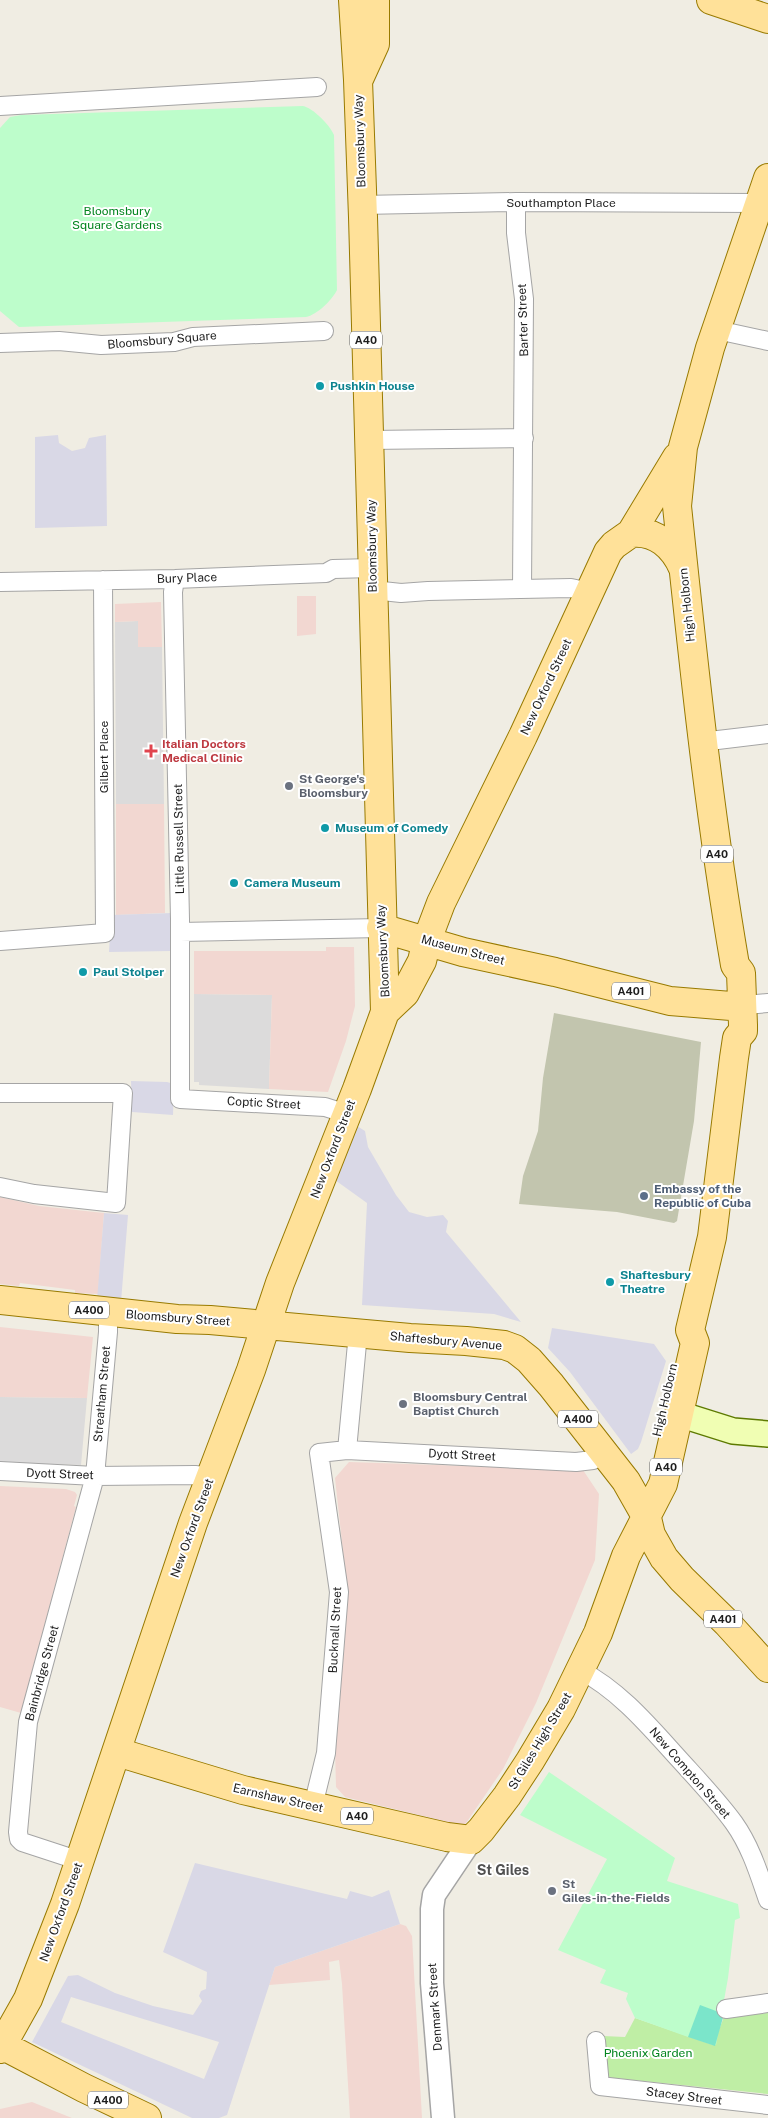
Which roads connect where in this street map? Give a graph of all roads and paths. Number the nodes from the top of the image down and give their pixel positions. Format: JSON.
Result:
{"nodes":[{"id":1,"x":353,"y":0,"type":"edge"},
{"id":2,"x":375,"y":0,"type":"edge"},
{"id":3,"x":711,"y":0,"type":"edge"},
{"id":4,"x":768,"y":19,"type":"edge"},
{"id":5,"x":358,"y":80,"type":"junction"},
{"id":6,"x":317,"y":87,"type":"dead end"},
{"id":7,"x":0,"y":106,"type":"edge"},
{"id":8,"x":764,"y":191,"type":"edge"},
{"id":9,"x":516,"y":202,"type":"junction"},
{"id":10,"x":362,"y":206,"type":"junction"},
{"id":11,"x":717,"y":330,"type":"junction"},
{"id":12,"x":324,"y":331,"type":"dead end"},
{"id":13,"x":768,"y":341,"type":"edge"},
{"id":14,"x":0,"y":343,"type":"edge"},
{"id":15,"x":524,"y":438,"type":"junction"},
{"id":16,"x":370,"y":440,"type":"junction"},
{"id":17,"x":683,"y":447,"type":"junction"},
{"id":18,"x":631,"y":534,"type":"junction"},
{"id":19,"x":684,"y":569,"type":"junction"},
{"id":20,"x":175,"y":579,"type":"junction"},
{"id":21,"x":373,"y":579,"type":"junction"},
{"id":22,"x":103,"y":580,"type":"junction"},
{"id":23,"x":0,"y":582,"type":"edge"},
{"id":24,"x":522,"y":589,"type":"junction"},
{"id":25,"x":590,"y":592,"type":"junction"},
{"id":26,"x":768,"y":734,"type":"edge"},
{"id":27,"x":701,"y":742,"type":"junction"},
{"id":28,"x":381,"y":928,"type":"junction"},
{"id":29,"x":180,"y":932,"type":"junction"},
{"id":30,"x":427,"y":940,"type":"junction"},
{"id":31,"x":0,"y":941,"type":"edge"},
{"id":32,"x":747,"y":1005,"type":"edge"},
{"id":33,"x":385,"y":1012,"type":"junction"},
{"id":34,"x":0,"y":1093,"type":"edge"},
{"id":35,"x":180,"y":1099,"type":"joint"},
{"id":36,"x":347,"y":1114,"type":"junction"},
{"id":37,"x":0,"y":1187,"type":"edge"},
{"id":38,"x":0,"y":1300,"type":"edge"},
{"id":39,"x":108,"y":1312,"type":"junction"},
{"id":40,"x":266,"y":1325,"type":"junction"},
{"id":41,"x":358,"y":1333,"type":"junction"},
{"id":42,"x":668,"y":1412,"type":"junction"},
{"id":43,"x":768,"y":1434,"type":"edge"},
{"id":44,"x":346,"y":1450,"type":"junction"},
{"id":45,"x":319,"y":1453,"type":"joint"},
{"id":46,"x":604,"y":1453,"type":"junction"},
{"id":47,"x":0,"y":1471,"type":"edge"},
{"id":48,"x":95,"y":1476,"type":"junction"},
{"id":49,"x":211,"y":1477,"type":"junction"},
{"id":50,"x":647,"y":1518,"type":"junction"},
{"id":51,"x":768,"y":1668,"type":"edge"},
{"id":52,"x":580,"y":1670,"type":"junction"},
{"id":53,"x":117,"y":1752,"type":"junction"},
{"id":54,"x":313,"y":1806,"type":"junction"},
{"id":55,"x":471,"y":1840,"type":"junction"},
{"id":56,"x":80,"y":1861,"type":"junction"},
{"id":57,"x":434,"y":1895,"type":"joint"},
{"id":58,"x":768,"y":1900,"type":"edge"},
{"id":59,"x":768,"y":2003,"type":"edge"},
{"id":60,"x":726,"y":2009,"type":"dead end"},
{"id":61,"x":596,"y":2041,"type":"dead end"},
{"id":62,"x":1,"y":2046,"type":"edge"},
{"id":63,"x":768,"y":2105,"type":"edge"},
{"id":64,"x":742,"y":2110,"type":"edge"},
{"id":65,"x":147,"y":2118,"type":"edge"},
{"id":66,"x":443,"y":2118,"type":"edge"}],
"edges":[{"from":1,"to":5,"type":"main road","number":"A40"},
{"from":2,"to":5,"type":"main road"},
{"from":3,"to":4,"type":"main road"},
{"from":5,"to":10,"type":"main road","name":"Bloomsbury Way","number":"A40"},
{"from":6,"to":7,"type":"street"},
{"from":8,"to":9,"type":"street","name":"Southampton Place"},
{"from":8,"to":11,"type":"main road","name":"High Holborn","number":"A40"},
{"from":9,"to":10,"type":"street","name":"Southampton Place"},
{"from":9,"to":15,"type":"street","name":"Barter Street"},
{"from":10,"to":16,"type":"main road","name":"Bloomsbury Way","number":"A40"},
{"from":11,"to":13,"type":"street"},
{"from":11,"to":17,"type":"main road","name":"High Holborn","number":"A40"},
{"from":12,"to":14,"type":"street","name":"Bloomsbury Square"},
{"from":15,"to":16,"type":"street"},
{"from":15,"to":24,"type":"street","name":"Barter Street"},
{"from":16,"to":21,"type":"main road","name":"Bloomsbury Way","number":"A40"},
{"from":17,"to":18,"type":"main road","name":"New Oxford Street"},
{"from":17,"to":19,"type":"main road","name":"High Holborn","number":"A40"},
{"from":18,"to":19,"type":"main road"},
{"from":18,"to":25,"type":"main road","name":"New Oxford Street"},
{"from":19,"to":27,"type":"main road","name":"High Holborn","number":"A40"},
{"from":20,"to":21,"type":"street","name":"Bury Place"},
{"from":20,"to":22,"type":"street","name":"Bury Place"},
{"from":20,"to":29,"type":"street","name":"Little Russell Street"},
{"from":21,"to":24,"type":"street","name":"Bury Place"},
{"from":21,"to":28,"type":"main road","name":"Bloomsbury Way","number":"A40"},
{"from":22,"to":23,"type":"street","name":"Bury Place"},
{"from":22,"to":31,"type":"street","name":"Gilbert Place"},
{"from":24,"to":25,"type":"street","name":"Bury Place"},
{"from":25,"to":30,"type":"main road","name":"New Oxford Street"},
{"from":26,"to":27,"type":"street"},
{"from":27,"to":32,"type":"main road","name":"High Holborn","number":"A40"},
{"from":28,"to":29,"type":"street","name":"Museum Street"},
{"from":28,"to":30,"type":"main road","name":"Museum Street","number":"A401"},
{"from":28,"to":33,"type":"main road","name":"Bloomsbury Way","number":"A40"},
{"from":29,"to":35,"type":"street","name":"Little Russell Street"},
{"from":30,"to":32,"type":"main road","name":"Museum Street","number":"A401"},
{"from":30,"to":33,"type":"main road","name":"New Oxford Street"},
{"from":32,"to":42,"type":"main road","name":"High Holborn"},
{"from":33,"to":36,"type":"main road","name":"New Oxford Street","number":"A40"},
{"from":34,"to":37,"type":"street"},
{"from":35,"to":36,"type":"street","name":"Coptic Street"},
{"from":36,"to":40,"type":"main road","name":"New Oxford Street","number":"A40"},
{"from":38,"to":39,"type":"main road","name":"Bloomsbury Street","number":"A400"},
{"from":39,"to":40,"type":"main road","name":"Bloomsbury Street","number":"A400"},
{"from":39,"to":48,"type":"street","name":"Streatham Street"},
{"from":40,"to":41,"type":"main road","name":"Shaftesbury Avenue","number":"A400"},
{"from":40,"to":49,"type":"main road","name":"New Oxford Street","number":"A40"},
{"from":41,"to":44,"type":"street"},
{"from":41,"to":46,"type":"main road","name":"Shaftesbury Avenue","number":"A400"},
{"from":42,"to":43,"type":"main road"},
{"from":42,"to":50,"type":"main road","name":"High Holborn"},
{"from":44,"to":45,"type":"street","name":"Dyott Street"},
{"from":44,"to":46,"type":"street","name":"Dyott Street"},
{"from":45,"to":54,"type":"street","name":"Bucknall Street"},
{"from":46,"to":50,"type":"main road","name":"Shaftesbury Avenue","number":"A400"},
{"from":47,"to":48,"type":"street","name":"Dyott Street"},
{"from":48,"to":49,"type":"street","name":"Dyott Street"},
{"from":48,"to":56,"type":"street","name":"Bainbridge Street"},
{"from":49,"to":53,"type":"main road","name":"New Oxford Street","number":"A40"},
{"from":50,"to":51,"type":"main road","name":"Shaftesbury Avenue","number":"A401"},
{"from":50,"to":52,"type":"main road","name":"St Giles High Street"},
{"from":52,"to":55,"type":"main road","name":"St Giles High Street"},
{"from":52,"to":58,"type":"street","name":"New Compton Street"},
{"from":53,"to":54,"type":"main road","name":"Earnshaw Street","number":"A40"},
{"from":53,"to":56,"type":"main road","name":"New Oxford Street","number":"A40"},
{"from":54,"to":55,"type":"main road","name":"Earnshaw Street","number":"A40"},
{"from":55,"to":57,"type":"street","name":"St Giles High Street"},
{"from":56,"to":62,"type":"main road","name":"New Oxford Street","number":"A40"},
{"from":57,"to":66,"type":"street","name":"Denmark Street"},
{"from":59,"to":60,"type":"street"},
{"from":61,"to":64,"type":"street","name":"Stacey Street"},
{"from":62,"to":65,"type":"main road","number":"A400"},
{"from":63,"to":64,"type":"street","name":"Stacey Street"}]}
